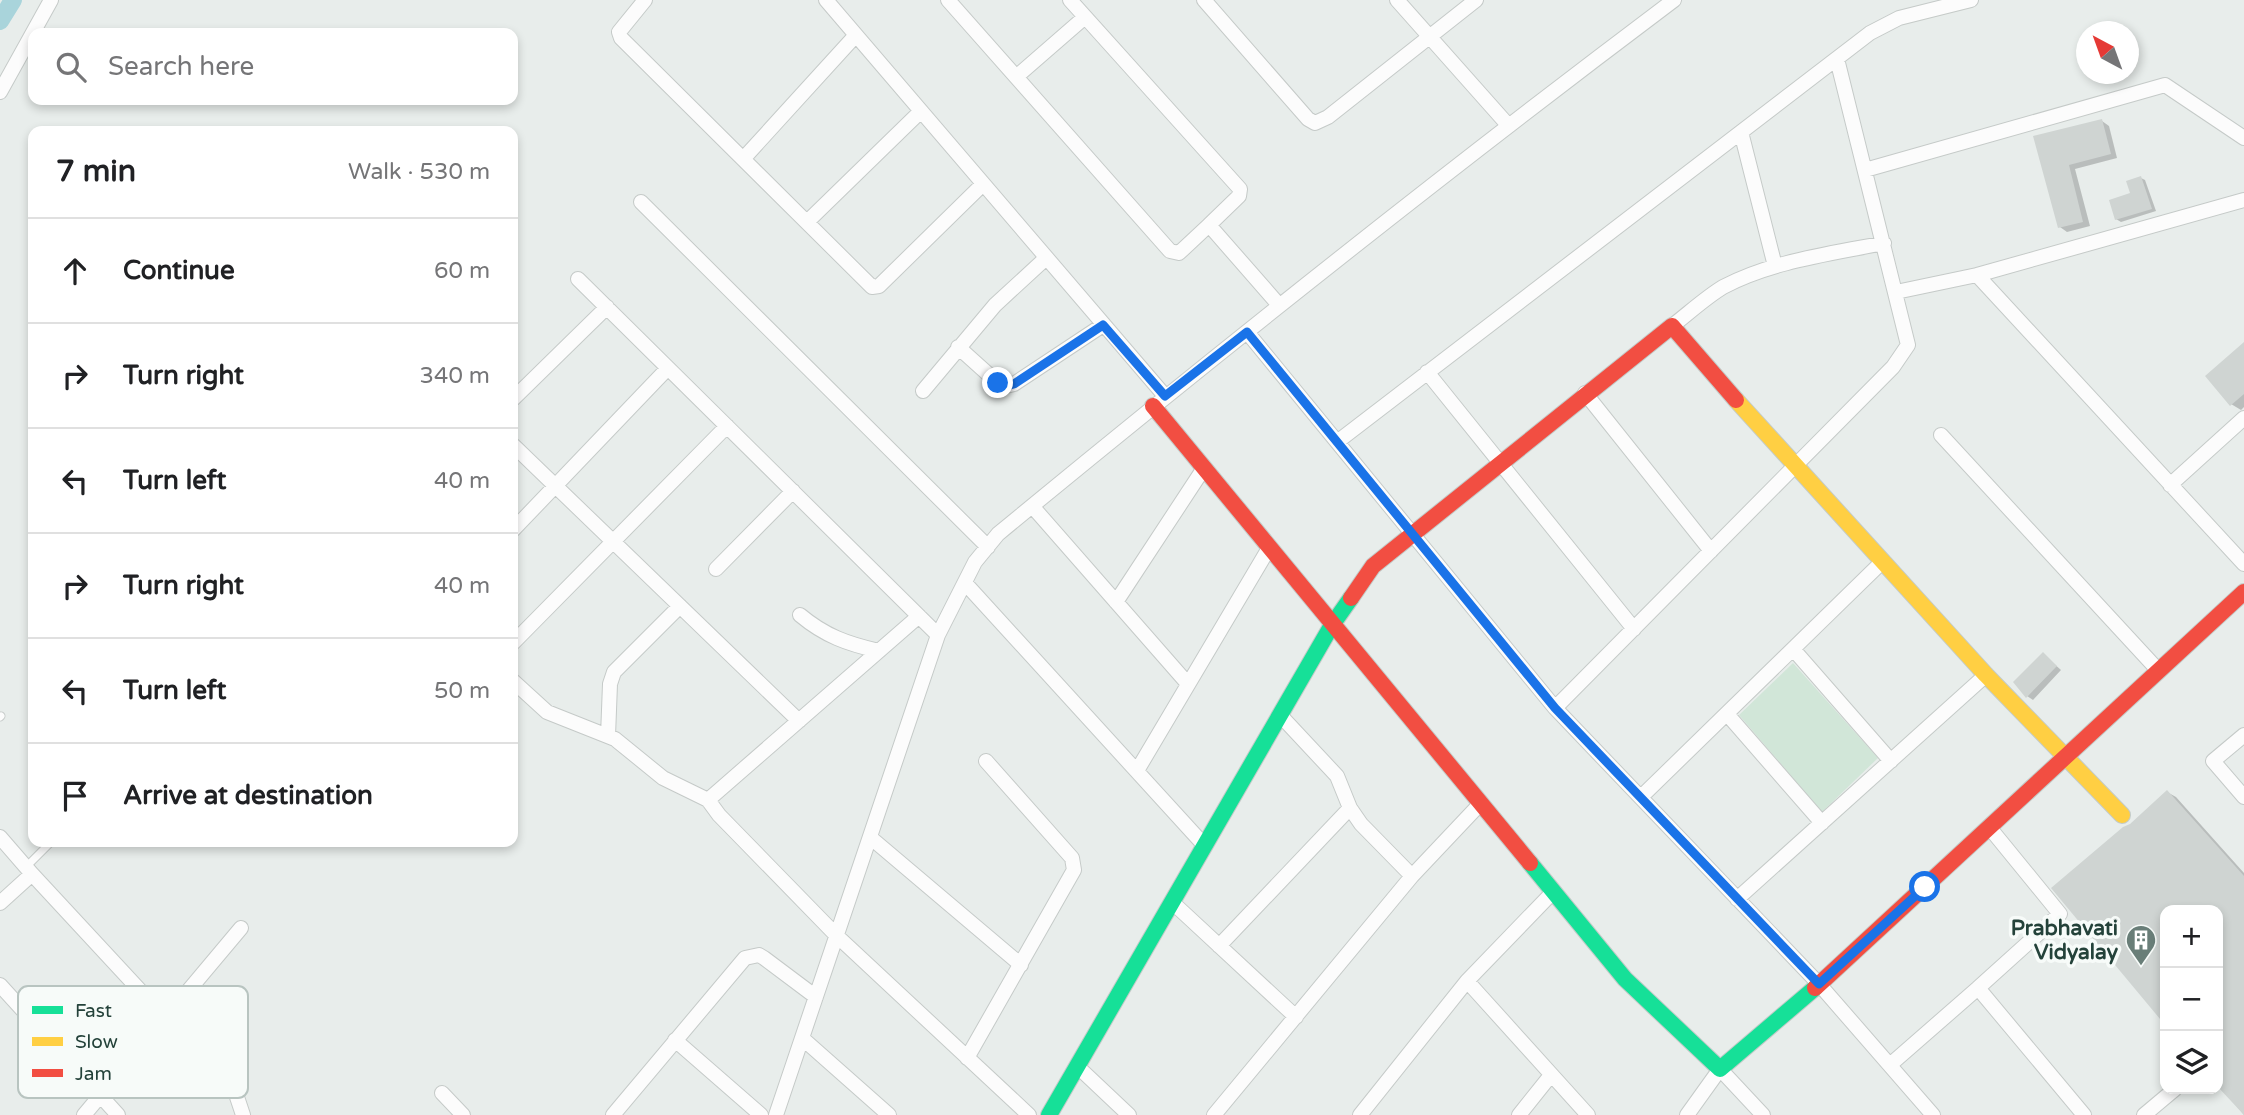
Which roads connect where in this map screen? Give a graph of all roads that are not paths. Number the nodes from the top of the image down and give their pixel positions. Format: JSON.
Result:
{"nodes":[{"id":1,"x":51,"y":0,"type":"edge"},
{"id":2,"x":645,"y":0,"type":"edge"},
{"id":3,"x":826,"y":0,"type":"edge"},
{"id":4,"x":948,"y":0,"type":"edge"},
{"id":5,"x":1070,"y":0,"type":"edge"},
{"id":6,"x":1204,"y":0,"type":"edge"},
{"id":7,"x":1397,"y":0,"type":"edge"},
{"id":8,"x":1476,"y":0,"type":"edge"},
{"id":9,"x":1674,"y":0,"type":"edge"},
{"id":10,"x":1971,"y":0,"type":"edge"},
{"id":11,"x":1085,"y":17,"type":"junction"},
{"id":12,"x":35,"y":28,"type":"edge"},
{"id":13,"x":856,"y":35,"type":"junction"},
{"id":14,"x":1430,"y":37,"type":"junction"},
{"id":15,"x":28,"y":41,"type":"edge"},
{"id":16,"x":1837,"y":59,"type":"junction"},
{"id":17,"x":1016,"y":77,"type":"junction"},
{"id":18,"x":0,"y":92,"type":"edge"},
{"id":19,"x":921,"y":111,"type":"junction"},
{"id":20,"x":1508,"y":125,"type":"junction"},
{"id":21,"x":1741,"y":132,"type":"junction"},
{"id":22,"x":2244,"y":138,"type":"edge"},
{"id":23,"x":744,"y":158,"type":"junction"},
{"id":24,"x":1865,"y":170,"type":"junction"},
{"id":25,"x":983,"y":184,"type":"junction"},
{"id":26,"x":2244,"y":200,"type":"edge"},
{"id":27,"x":641,"y":202,"type":"dead end"},
{"id":28,"x":808,"y":221,"type":"junction"},
{"id":29,"x":1209,"y":225,"type":"junction"},
{"id":30,"x":1884,"y":243,"type":"junction"},
{"id":31,"x":1046,"y":258,"type":"junction"},
{"id":32,"x":1775,"y":267,"type":"junction"},
{"id":33,"x":1977,"y":275,"type":"junction"},
{"id":34,"x":578,"y":279,"type":"dead end"},
{"id":35,"x":1896,"y":292,"type":"junction"},
{"id":36,"x":1279,"y":305,"type":"junction"},
{"id":37,"x":607,"y":307,"type":"junction"},
{"id":38,"x":1103,"y":325,"type":"junction"},
{"id":39,"x":1672,"y":327,"type":"junction"},
{"id":40,"x":1247,"y":332,"type":"junction"},
{"id":41,"x":958,"y":347,"type":"junction"},
{"id":42,"x":668,"y":368,"type":"junction"},
{"id":43,"x":1427,"y":372,"type":"junction"},
{"id":44,"x":923,"y":391,"type":"dead end"},
{"id":45,"x":1585,"y":393,"type":"junction"},
{"id":46,"x":518,"y":394,"type":"edge"},
{"id":47,"x":1159,"y":401,"type":"junction"},
{"id":48,"x":2244,"y":418,"type":"edge"},
{"id":49,"x":727,"y":426,"type":"junction"},
{"id":50,"x":1941,"y":435,"type":"dead end"},
{"id":51,"x":1337,"y":442,"type":"junction"},
{"id":52,"x":518,"y":450,"type":"edge"},
{"id":53,"x":1500,"y":463,"type":"junction"},
{"id":54,"x":1794,"y":467,"type":"junction"},
{"id":55,"x":1204,"y":468,"type":"junction"},
{"id":56,"x":2170,"y":485,"type":"junction"},
{"id":57,"x":557,"y":488,"type":"junction"},
{"id":58,"x":793,"y":491,"type":"junction"},
{"id":59,"x":1032,"y":506,"type":"junction"},
{"id":60,"x":518,"y":525,"type":"edge"},
{"id":61,"x":1411,"y":535,"type":"junction"},
{"id":62,"x":614,"y":542,"type":"junction"},
{"id":63,"x":988,"y":547,"type":"junction"},
{"id":64,"x":1269,"y":548,"type":"junction"},
{"id":65,"x":1711,"y":551,"type":"junction"},
{"id":66,"x":1882,"y":562,"type":"junction"},
{"id":67,"x":2244,"y":564,"type":"edge"},
{"id":68,"x":716,"y":569,"type":"dead end"},
{"id":69,"x":965,"y":583,"type":"junction"},
{"id":70,"x":2244,"y":592,"type":"edge"},
{"id":71,"x":1116,"y":602,"type":"junction"},
{"id":72,"x":680,"y":606,"type":"junction"},
{"id":73,"x":800,"y":615,"type":"dead end"},
{"id":74,"x":919,"y":616,"type":"junction"},
{"id":75,"x":1332,"y":625,"type":"junction"},
{"id":76,"x":1634,"y":629,"type":"junction"},
{"id":77,"x":938,"y":635,"type":"junction"},
{"id":78,"x":518,"y":638,"type":"edge"},
{"id":79,"x":1793,"y":649,"type":"junction"},
{"id":80,"x":879,"y":651,"type":"junction"},
{"id":81,"x":2157,"y":669,"type":"junction"},
{"id":82,"x":1986,"y":675,"type":"junction"},
{"id":83,"x":1188,"y":684,"type":"junction"},
{"id":84,"x":518,"y":686,"type":"edge"},
{"id":85,"x":1555,"y":708,"type":"junction"},
{"id":86,"x":1727,"y":714,"type":"junction"},
{"id":87,"x":1280,"y":715,"type":"junction"},
{"id":88,"x":799,"y":721,"type":"junction"},
{"id":89,"x":2244,"y":735,"type":"edge"},
{"id":90,"x":608,"y":736,"type":"junction"},
{"id":91,"x":2067,"y":755,"type":"junction"},
{"id":92,"x":986,"y":761,"type":"dead end"},
{"id":93,"x":1891,"y":761,"type":"junction"},
{"id":94,"x":1138,"y":769,"type":"junction"},
{"id":95,"x":1641,"y":797,"type":"junction"},
{"id":96,"x":2244,"y":797,"type":"edge"},
{"id":97,"x":708,"y":800,"type":"junction"},
{"id":98,"x":1480,"y":804,"type":"junction"},
{"id":99,"x":1350,"y":808,"type":"junction"},
{"id":100,"x":2122,"y":814,"type":"dead end"},
{"id":101,"x":1822,"y":823,"type":"junction"},
{"id":102,"x":1989,"y":827,"type":"junction"},
{"id":103,"x":0,"y":837,"type":"edge"},
{"id":104,"x":871,"y":838,"type":"junction"},
{"id":105,"x":1205,"y":846,"type":"junction"},
{"id":106,"x":47,"y":847,"type":"edge"},
{"id":107,"x":29,"y":871,"type":"junction"},
{"id":108,"x":1412,"y":876,"type":"junction"},
{"id":109,"x":1553,"y":892,"type":"junction"},
{"id":110,"x":1737,"y":899,"type":"junction"},
{"id":111,"x":1172,"y":902,"type":"junction"},
{"id":112,"x":0,"y":903,"type":"edge"},
{"id":113,"x":241,"y":928,"type":"dead end"},
{"id":114,"x":837,"y":936,"type":"junction"},
{"id":115,"x":1219,"y":946,"type":"junction"},
{"id":116,"x":1021,"y":965,"type":"junction"},
{"id":117,"x":1467,"y":982,"type":"junction"},
{"id":118,"x":1819,"y":984,"type":"junction"},
{"id":119,"x":0,"y":985,"type":"edge"},
{"id":120,"x":136,"y":986,"type":"edge"},
{"id":121,"x":193,"y":986,"type":"edge"},
{"id":122,"x":1978,"y":988,"type":"junction"},
{"id":123,"x":816,"y":997,"type":"junction"},
{"id":124,"x":18,"y":1005,"type":"edge"},
{"id":125,"x":1296,"y":1017,"type":"junction"},
{"id":126,"x":803,"y":1038,"type":"junction"},
{"id":127,"x":675,"y":1040,"type":"junction"},
{"id":128,"x":967,"y":1058,"type":"junction"},
{"id":129,"x":1891,"y":1063,"type":"junction"},
{"id":130,"x":1077,"y":1066,"type":"junction"},
{"id":131,"x":1720,"y":1069,"type":"junction"},
{"id":132,"x":1552,"y":1075,"type":"junction"},
{"id":133,"x":442,"y":1093,"type":"dead end"},
{"id":134,"x":2169,"y":1094,"type":"edge"},
{"id":135,"x":99,"y":1098,"type":"edge"},
{"id":136,"x":103,"y":1098,"type":"edge"},
{"id":137,"x":237,"y":1098,"type":"edge"},
{"id":138,"x":84,"y":1115,"type":"edge"},
{"id":139,"x":118,"y":1115,"type":"edge"},
{"id":140,"x":243,"y":1115,"type":"edge"},
{"id":141,"x":463,"y":1115,"type":"edge"},
{"id":142,"x":613,"y":1115,"type":"edge"},
{"id":143,"x":761,"y":1115,"type":"edge"},
{"id":144,"x":776,"y":1115,"type":"edge"},
{"id":145,"x":889,"y":1115,"type":"edge"},
{"id":146,"x":1028,"y":1115,"type":"edge"},
{"id":147,"x":1049,"y":1115,"type":"edge"},
{"id":148,"x":1129,"y":1115,"type":"edge"},
{"id":149,"x":1214,"y":1115,"type":"edge"},
{"id":150,"x":1360,"y":1115,"type":"edge"},
{"id":151,"x":1519,"y":1115,"type":"edge"},
{"id":152,"x":1588,"y":1115,"type":"edge"},
{"id":153,"x":1687,"y":1115,"type":"edge"},
{"id":154,"x":1763,"y":1115,"type":"edge"},
{"id":155,"x":1933,"y":1115,"type":"edge"},
{"id":156,"x":2084,"y":1115,"type":"edge"},
{"id":157,"x":2144,"y":1115,"type":"edge"}],
"edges":[{"from":1,"to":12,"type":"street"},
{"from":2,"to":23,"type":"street"},
{"from":3,"to":13,"type":"street"},
{"from":4,"to":17,"type":"street"},
{"from":5,"to":11,"type":"street"},
{"from":6,"to":14,"type":"street"},
{"from":7,"to":14,"type":"street"},
{"from":8,"to":14,"type":"street"},
{"from":9,"to":20,"type":"street"},
{"from":10,"to":16,"type":"street"},
{"from":11,"to":17,"type":"street"},
{"from":11,"to":29,"type":"street"},
{"from":13,"to":19,"type":"street"},
{"from":13,"to":23,"type":"street"},
{"from":14,"to":20,"type":"street"},
{"from":15,"to":18,"type":"street"},
{"from":16,"to":21,"type":"street"},
{"from":16,"to":24,"type":"street"},
{"from":17,"to":29,"type":"street"},
{"from":19,"to":25,"type":"street"},
{"from":19,"to":28,"type":"street"},
{"from":20,"to":36,"type":"street"},
{"from":21,"to":32,"type":"street"},
{"from":21,"to":43,"type":"street"},
{"from":22,"to":24,"type":"street"},
{"from":23,"to":28,"type":"street"},
{"from":24,"to":30,"type":"street"},
{"from":25,"to":28,"type":"street"},
{"from":25,"to":31,"type":"street"},
{"from":26,"to":33,"type":"street"},
{"from":27,"to":63,"type":"street"},
{"from":29,"to":36,"type":"street"},
{"from":30,"to":32,"type":"street"},
{"from":30,"to":35,"type":"street"},
{"from":31,"to":38,"type":"street"},
{"from":31,"to":41,"type":"street"},
{"from":32,"to":39,"type":"street"},
{"from":33,"to":35,"type":"street"},
{"from":33,"to":56,"type":"street"},
{"from":34,"to":37,"type":"street"},
{"from":35,"to":54,"type":"street"},
{"from":36,"to":40,"type":"street"},
{"from":37,"to":42,"type":"street"},
{"from":37,"to":46,"type":"street"},
{"from":38,"to":41,"type":"street"},
{"from":38,"to":47,"type":"street"},
{"from":39,"to":45,"type":"street"},
{"from":39,"to":54,"type":"street"},
{"from":40,"to":47,"type":"street"},
{"from":40,"to":51,"type":"street"},
{"from":41,"to":44,"type":"street"},
{"from":42,"to":49,"type":"street"},
{"from":42,"to":57,"type":"street"},
{"from":43,"to":51,"type":"street"},
{"from":43,"to":53,"type":"street"},
{"from":45,"to":53,"type":"street"},
{"from":45,"to":65,"type":"street"},
{"from":47,"to":55,"type":"street"},
{"from":47,"to":59,"type":"street"},
{"from":48,"to":56,"type":"street"},
{"from":49,"to":58,"type":"street"},
{"from":49,"to":62,"type":"street"},
{"from":50,"to":81,"type":"street"},
{"from":51,"to":61,"type":"street"},
{"from":52,"to":57,"type":"street"},
{"from":53,"to":61,"type":"street"},
{"from":53,"to":76,"type":"street"},
{"from":54,"to":65,"type":"street"},
{"from":54,"to":66,"type":"street"},
{"from":55,"to":64,"type":"street"},
{"from":55,"to":71,"type":"street"},
{"from":56,"to":67,"type":"street"},
{"from":57,"to":60,"type":"street"},
{"from":57,"to":62,"type":"street"},
{"from":58,"to":68,"type":"street"},
{"from":58,"to":74,"type":"street"},
{"from":59,"to":63,"type":"street"},
{"from":59,"to":71,"type":"street"},
{"from":61,"to":75,"type":"street"},
{"from":61,"to":85,"type":"street"},
{"from":62,"to":72,"type":"street"},
{"from":62,"to":78,"type":"street"},
{"from":63,"to":69,"type":"street"},
{"from":64,"to":75,"type":"street"},
{"from":64,"to":83,"type":"street"},
{"from":65,"to":76,"type":"street"},
{"from":66,"to":79,"type":"street"},
{"from":66,"to":82,"type":"street"},
{"from":69,"to":77,"type":"street"},
{"from":69,"to":94,"type":"street"},
{"from":70,"to":81,"type":"street"},
{"from":71,"to":83,"type":"street"},
{"from":72,"to":88,"type":"street"},
{"from":72,"to":90,"type":"street"},
{"from":73,"to":80,"type":"street"},
{"from":74,"to":77,"type":"street"},
{"from":74,"to":80,"type":"street"},
{"from":75,"to":87,"type":"street"},
{"from":75,"to":98,"type":"street"},
{"from":76,"to":85,"type":"street"},
{"from":77,"to":104,"type":"street"},
{"from":79,"to":86,"type":"street"},
{"from":79,"to":93,"type":"street"},
{"from":80,"to":88,"type":"street"},
{"from":81,"to":91,"type":"street"},
{"from":82,"to":91,"type":"street"},
{"from":82,"to":93,"type":"street"},
{"from":83,"to":94,"type":"street"},
{"from":84,"to":90,"type":"street"},
{"from":85,"to":95,"type":"street"},
{"from":86,"to":95,"type":"street"},
{"from":86,"to":101,"type":"street"},
{"from":87,"to":99,"type":"street"},
{"from":87,"to":105,"type":"street"},
{"from":88,"to":97,"type":"street"},
{"from":89,"to":96,"type":"street"},
{"from":90,"to":97,"type":"street"},
{"from":91,"to":100,"type":"street"},
{"from":91,"to":102,"type":"street"},
{"from":92,"to":116,"type":"street"},
{"from":93,"to":101,"type":"street"},
{"from":94,"to":105,"type":"street"},
{"from":95,"to":110,"type":"street"},
{"from":97,"to":114,"type":"street"},
{"from":98,"to":108,"type":"street"},
{"from":98,"to":109,"type":"street"},
{"from":99,"to":108,"type":"street"},
{"from":99,"to":115,"type":"street"},
{"from":101,"to":110,"type":"street"},
{"from":102,"to":118,"type":"street"},
{"from":102,"to":122,"type":"street"},
{"from":103,"to":107,"type":"street"},
{"from":104,"to":114,"type":"street"},
{"from":104,"to":116,"type":"street"},
{"from":105,"to":111,"type":"street"},
{"from":106,"to":107,"type":"lane"},
{"from":107,"to":112,"type":"street"},
{"from":107,"to":120,"type":"street"},
{"from":108,"to":125,"type":"street"},
{"from":109,"to":117,"type":"street"},
{"from":109,"to":131,"type":"street"},
{"from":110,"to":118,"type":"street"},
{"from":111,"to":115,"type":"street"},
{"from":111,"to":130,"type":"street"},
{"from":113,"to":121,"type":"street"},
{"from":114,"to":123,"type":"street"},
{"from":114,"to":128,"type":"street"},
{"from":115,"to":125,"type":"street"},
{"from":116,"to":128,"type":"street"},
{"from":117,"to":132,"type":"street"},
{"from":117,"to":150,"type":"street"},
{"from":118,"to":129,"type":"street"},
{"from":118,"to":131,"type":"street"},
{"from":119,"to":124,"type":"street"},
{"from":122,"to":129,"type":"street"},
{"from":122,"to":156,"type":"street"},
{"from":123,"to":126,"type":"street"},
{"from":123,"to":127,"type":"street"},
{"from":125,"to":149,"type":"street"},
{"from":126,"to":144,"type":"street"},
{"from":126,"to":145,"type":"street"},
{"from":127,"to":142,"type":"street"},
{"from":127,"to":143,"type":"street"},
{"from":128,"to":146,"type":"street"},
{"from":129,"to":155,"type":"street"},
{"from":130,"to":147,"type":"street"},
{"from":130,"to":148,"type":"street"},
{"from":131,"to":153,"type":"street"},
{"from":131,"to":154,"type":"street"},
{"from":132,"to":151,"type":"street"},
{"from":132,"to":152,"type":"street"},
{"from":133,"to":141,"type":"street"},
{"from":134,"to":157,"type":"street"},
{"from":135,"to":138,"type":"street"},
{"from":136,"to":139,"type":"street"},
{"from":137,"to":140,"type":"street"}]}
